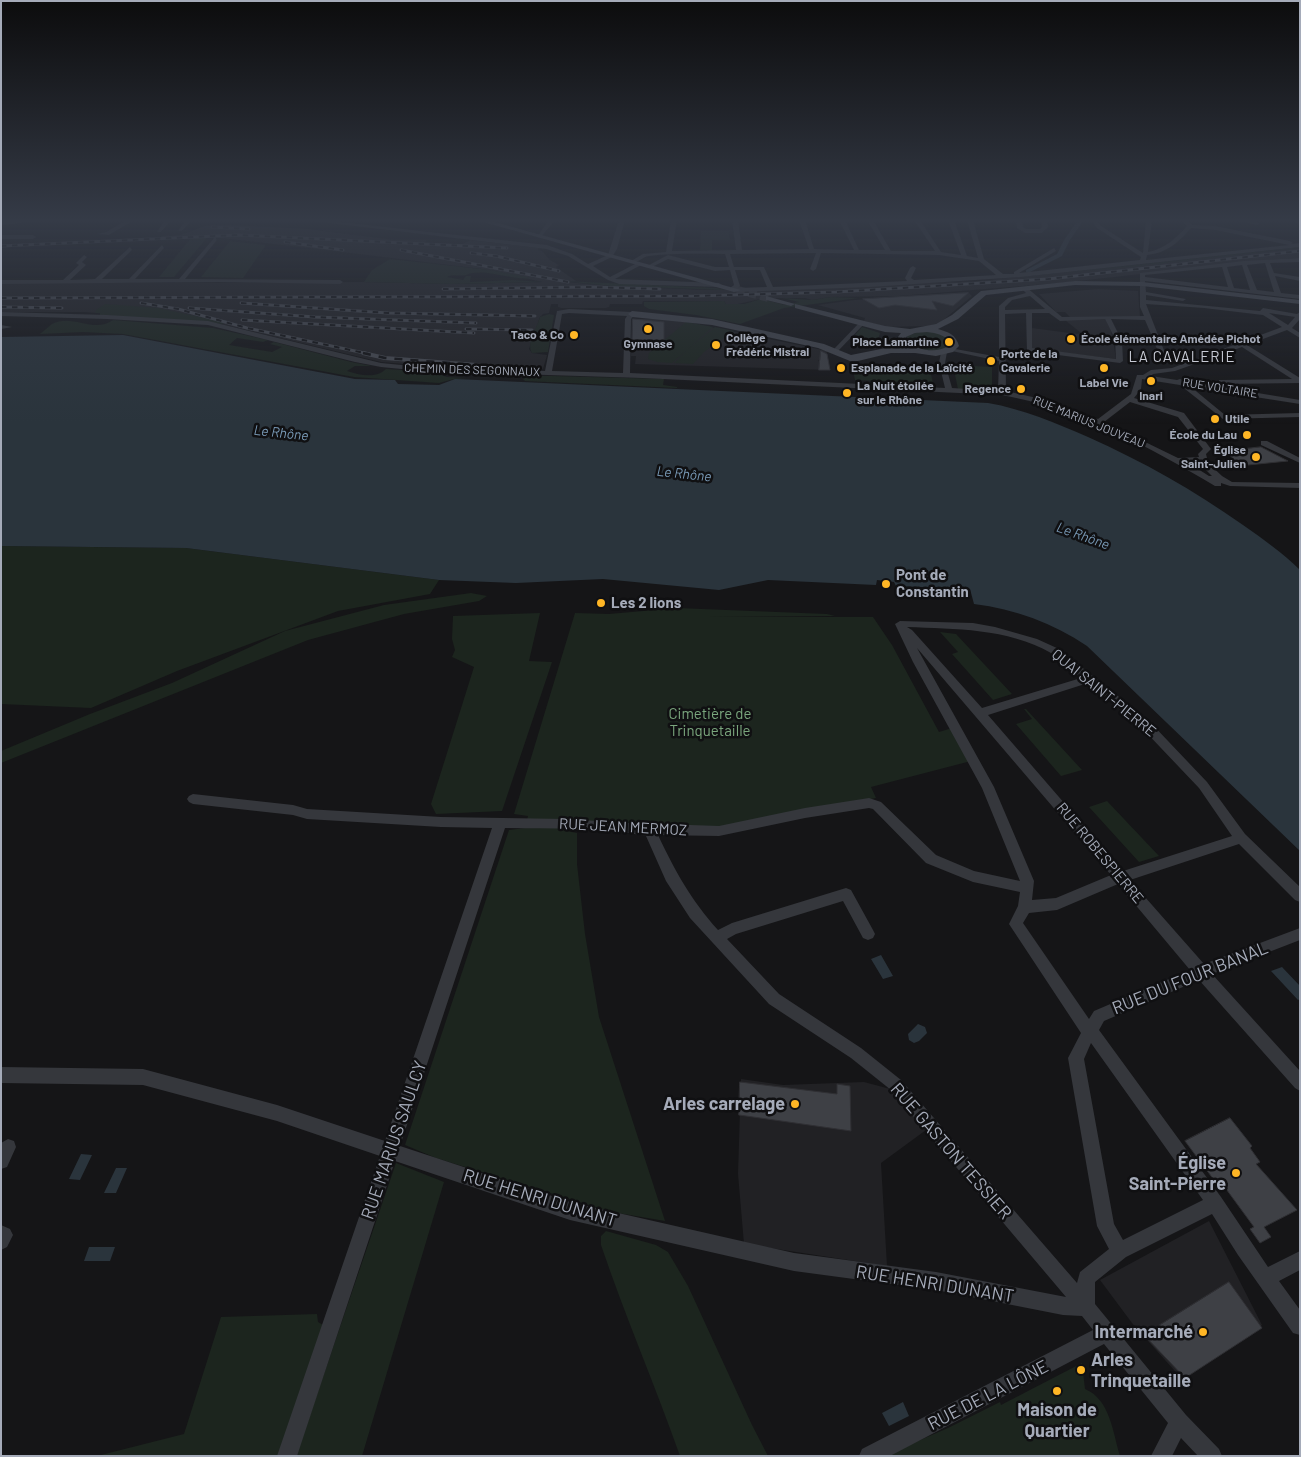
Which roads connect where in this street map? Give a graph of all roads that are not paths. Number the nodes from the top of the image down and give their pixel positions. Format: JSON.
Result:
{"nodes":[{"id":1,"x":731,"y":288,"type":"edge"},
{"id":2,"x":770,"y":288,"type":"edge"},
{"id":3,"x":1053,"y":288,"type":"edge"},
{"id":4,"x":1142,"y":288,"type":"edge"},
{"id":5,"x":1186,"y":288,"type":"edge"},
{"id":6,"x":1231,"y":288,"type":"edge"},
{"id":7,"x":1253,"y":288,"type":"edge"},
{"id":8,"x":1276,"y":288,"type":"edge"},
{"id":9,"x":735,"y":289,"type":"joint"},
{"id":10,"x":1198,"y":290,"type":"junction"},
{"id":11,"x":1028,"y":291,"type":"junction"},
{"id":12,"x":1254,"y":291,"type":"junction"},
{"id":13,"x":1142,"y":293,"type":"junction"},
{"id":14,"x":1278,"y":294,"type":"junction"},
{"id":15,"x":1300,"y":297,"type":"edge"},
{"id":16,"x":769,"y":298,"type":"tunnel mouth"},
{"id":17,"x":1203,"y":300,"type":"junction"},
{"id":18,"x":1143,"y":302,"type":"junction"},
{"id":19,"x":1300,"y":302,"type":"edge"},
{"id":20,"x":1028,"y":311,"type":"junction"},
{"id":21,"x":1051,"y":311,"type":"junction"},
{"id":22,"x":1002,"y":312,"type":"junction"},
{"id":23,"x":1,"y":314,"type":"edge"},
{"id":24,"x":632,"y":314,"type":"junction"},
{"id":25,"x":1299,"y":315,"type":"edge"},
{"id":26,"x":955,"y":317,"type":"junction"},
{"id":27,"x":1107,"y":317,"type":"junction"},
{"id":28,"x":1147,"y":318,"type":"junction"},
{"id":29,"x":862,"y":323,"type":"junction"},
{"id":30,"x":1287,"y":328,"type":"junction"},
{"id":31,"x":926,"y":330,"type":"junction"},
{"id":32,"x":948,"y":335,"type":"junction"},
{"id":33,"x":1300,"y":336,"type":"edge"},
{"id":34,"x":905,"y":337,"type":"junction"},
{"id":35,"x":1118,"y":338,"type":"junction"},
{"id":36,"x":1157,"y":343,"type":"junction"},
{"id":37,"x":1243,"y":345,"type":"junction"},
{"id":38,"x":950,"y":349,"type":"junction"},
{"id":39,"x":836,"y":350,"type":"junction"},
{"id":40,"x":890,"y":350,"type":"junction"},
{"id":41,"x":918,"y":350,"type":"junction"},
{"id":42,"x":928,"y":352,"type":"junction"},
{"id":43,"x":1162,"y":353,"type":"dead end"},
{"id":44,"x":1001,"y":359,"type":"junction"},
{"id":45,"x":942,"y":363,"type":"junction"},
{"id":46,"x":548,"y":373,"type":"junction"},
{"id":47,"x":626,"y":376,"type":"junction"},
{"id":48,"x":1142,"y":377,"type":"junction"},
{"id":49,"x":1180,"y":381,"type":"junction"},
{"id":50,"x":1300,"y":381,"type":"edge"},
{"id":51,"x":949,"y":391,"type":"junction"},
{"id":52,"x":1002,"y":393,"type":"junction"},
{"id":53,"x":1129,"y":399,"type":"junction"},
{"id":54,"x":1300,"y":402,"type":"edge"},
{"id":55,"x":1300,"y":415,"type":"edge"},
{"id":56,"x":1097,"y":423,"type":"junction"},
{"id":57,"x":1264,"y":443,"type":"dead end"},
{"id":58,"x":1178,"y":460,"type":"junction"},
{"id":59,"x":1200,"y":460,"type":"junction"},
{"id":60,"x":1300,"y":461,"type":"edge"},
{"id":61,"x":1218,"y":481,"type":"junction"},
{"id":62,"x":1295,"y":486,"type":"edge"},
{"id":63,"x":1300,"y":494,"type":"edge"},
{"id":64,"x":900,"y":624,"type":"junction"},
{"id":65,"x":1089,"y":680,"type":"junction"},
{"id":66,"x":980,"y":713,"type":"junction"},
{"id":67,"x":193,"y":799,"type":"dead end"},
{"id":68,"x":500,"y":824,"type":"junction"},
{"id":69,"x":650,"y":832,"type":"junction"},
{"id":70,"x":1241,"y":838,"type":"junction"},
{"id":71,"x":1121,"y":877,"type":"junction"},
{"id":72,"x":1026,"y":888,"type":"junction"},
{"id":73,"x":1300,"y":896,"type":"edge"},
{"id":74,"x":1025,"y":906,"type":"junction"},
{"id":75,"x":868,"y":934,"type":"dead end"},
{"id":76,"x":1300,"y":934,"type":"edge"},
{"id":77,"x":718,"y":937,"type":"junction"},
{"id":78,"x":1201,"y":972,"type":"junction"},
{"id":79,"x":1089,"y":1032,"type":"junction"},
{"id":80,"x":1,"y":1075,"type":"edge"},
{"id":81,"x":1300,"y":1083,"type":"edge"},
{"id":82,"x":390,"y":1152,"type":"junction"},
{"id":83,"x":1215,"y":1203,"type":"junction"},
{"id":84,"x":1,"y":1234,"type":"edge"},
{"id":85,"x":1,"y":1241,"type":"edge"},
{"id":86,"x":1120,"y":1251,"type":"junction"},
{"id":87,"x":1300,"y":1260,"type":"edge"},
{"id":88,"x":1265,"y":1279,"type":"junction"},
{"id":89,"x":1086,"y":1307,"type":"junction"},
{"id":90,"x":1300,"y":1326,"type":"edge"},
{"id":91,"x":1107,"y":1333,"type":"junction"},
{"id":92,"x":1179,"y":1422,"type":"junction"},
{"id":93,"x":287,"y":1456,"type":"edge"},
{"id":94,"x":869,"y":1456,"type":"edge"},
{"id":95,"x":1162,"y":1456,"type":"edge"},
{"id":96,"x":1212,"y":1456,"type":"edge"}],
"edges":[{"from":1,"to":9,"type":"main road"},
{"from":2,"to":9,"type":"street"},
{"from":3,"to":11,"type":"main road"},
{"from":4,"to":13,"type":"street"},
{"from":5,"to":10,"type":"main road"},
{"from":6,"to":12,"type":"street"},
{"from":7,"to":12,"type":"street"},
{"from":8,"to":14,"type":"street"},
{"from":10,"to":17,"type":"street"},
{"from":10,"to":19,"type":"main road"},
{"from":11,"to":21,"type":"street"},
{"from":11,"to":22,"type":"street"},
{"from":11,"to":26,"type":"main road"},
{"from":12,"to":14,"type":"street"},
{"from":13,"to":17,"type":"street"},
{"from":13,"to":18,"type":"street"},
{"from":14,"to":15,"type":"street"},
{"from":16,"to":29,"type":"main road"},
{"from":17,"to":25,"type":"street"},
{"from":18,"to":28,"type":"street"},
{"from":18,"to":30,"type":"street"},
{"from":20,"to":21,"type":"street"},
{"from":20,"to":22,"type":"street"},
{"from":20,"to":35,"type":"street"},
{"from":21,"to":27,"type":"street"},
{"from":22,"to":44,"type":"street"},
{"from":23,"to":46,"type":"street","name":"CHEMIN DES SEGONNAUX"},
{"from":24,"to":39,"type":"main road"},
{"from":24,"to":46,"type":"street"},
{"from":24,"to":47,"type":"street"},
{"from":25,"to":30,"type":"street"},
{"from":26,"to":31,"type":"main road"},
{"from":26,"to":32,"type":"main road"},
{"from":27,"to":28,"type":"street"},
{"from":27,"to":35,"type":"street"},
{"from":28,"to":36,"type":"street"},
{"from":29,"to":34,"type":"main road"},
{"from":29,"to":39,"type":"street"},
{"from":30,"to":33,"type":"street"},
{"from":30,"to":37,"type":"street"},
{"from":31,"to":32,"type":"main road"},
{"from":31,"to":34,"type":"main road"},
{"from":32,"to":38,"type":"main road"},
{"from":34,"to":40,"type":"main road"},
{"from":34,"to":41,"type":"main road"},
{"from":35,"to":36,"type":"street"},
{"from":36,"to":43,"type":"street"},
{"from":37,"to":48,"type":"street"},
{"from":37,"to":50,"type":"street"},
{"from":38,"to":42,"type":"main road"},
{"from":38,"to":44,"type":"street"},
{"from":38,"to":45,"type":"street"},
{"from":39,"to":40,"type":"main road"},
{"from":40,"to":41,"type":"main road"},
{"from":41,"to":42,"type":"main road"},
{"from":42,"to":45,"type":"street"},
{"from":44,"to":52,"type":"street"},
{"from":45,"to":51,"type":"street"},
{"from":46,"to":47,"type":"street","name":"CHEMIN DES SEGONNAUX"},
{"from":47,"to":51,"type":"street","name":"CHEMIN DES SEGONNAUX"},
{"from":48,"to":49,"type":"street","name":"RUE VOLTAIRE"},
{"from":48,"to":53,"type":"street"},
{"from":49,"to":50,"type":"street"},
{"from":49,"to":54,"type":"street","name":"RUE VOLTAIRE"},
{"from":49,"to":55,"type":"street"},
{"from":51,"to":52,"type":"street","name":"RUE MARIUS JOUVEAU"},
{"from":52,"to":56,"type":"street","name":"RUE MARIUS JOUVEAU"},
{"from":53,"to":56,"type":"street"},
{"from":53,"to":59,"type":"street"},
{"from":56,"to":58,"type":"street","name":"RUE MARIUS JOUVEAU"},
{"from":57,"to":60,"type":"street"},
{"from":58,"to":59,"type":"street"},
{"from":58,"to":61,"type":"street","name":"RUE MARIUS JOUVEAU"},
{"from":59,"to":61,"type":"street"},
{"from":61,"to":62,"type":"street"},
{"from":62,"to":63,"type":"street"},
{"from":64,"to":65,"type":"street","name":"QUAI SAINT-PIERRE"},
{"from":64,"to":66,"type":"street","name":"RUE ROBESPIERRE"},
{"from":64,"to":72,"type":"street"},
{"from":65,"to":66,"type":"street"},
{"from":65,"to":70,"type":"street","name":"QUAI SAINT-PIERRE"},
{"from":66,"to":71,"type":"street","name":"RUE ROBESPIERRE"},
{"from":67,"to":68,"type":"street","name":"RUE JEAN MERMOZ"},
{"from":68,"to":69,"type":"street","name":"RUE JEAN MERMOZ"},
{"from":68,"to":82,"type":"street","name":"RUE MARIUS SAULCY"},
{"from":69,"to":72,"type":"street","name":"RUE JEAN MERMOZ"},
{"from":69,"to":77,"type":"street","name":"RUE GASTON TESSIER"},
{"from":70,"to":71,"type":"street"},
{"from":70,"to":73,"type":"street","name":"QUAI SAINT-PIERRE"},
{"from":71,"to":74,"type":"street"},
{"from":71,"to":78,"type":"street","name":"RUE ROBESPIERRE"},
{"from":72,"to":74,"type":"street"},
{"from":74,"to":79,"type":"street"},
{"from":75,"to":77,"type":"street"},
{"from":76,"to":78,"type":"street","name":"RUE DU FOUR BANAL"},
{"from":77,"to":89,"type":"street","name":"RUE GASTON TESSIER"},
{"from":78,"to":79,"type":"street","name":"RUE DU FOUR BANAL"},
{"from":78,"to":81,"type":"street","name":"RUE ROBESPIERRE"},
{"from":79,"to":83,"type":"street"},
{"from":79,"to":86,"type":"street","name":"RUE DU FOUR BANAL"},
{"from":80,"to":82,"type":"street","name":"RUE HENRI DUNANT"},
{"from":82,"to":89,"type":"street","name":"RUE HENRI DUNANT"},
{"from":82,"to":93,"type":"street","name":"RUE MARIUS SAULCY"},
{"from":83,"to":86,"type":"street"},
{"from":83,"to":88,"type":"street"},
{"from":84,"to":85,"type":"street"},
{"from":86,"to":89,"type":"street"},
{"from":87,"to":88,"type":"street"},
{"from":88,"to":90,"type":"street"},
{"from":89,"to":91,"type":"street","name":"RUE GASTON TESSIER"},
{"from":91,"to":92,"type":"street","name":"RUE GASTON TESSIER"},
{"from":91,"to":94,"type":"street","name":"RUE DE LA LÔNE"},
{"from":92,"to":95,"type":"street"},
{"from":92,"to":96,"type":"street","name":"RUE GASTON TESSIER"}]}
